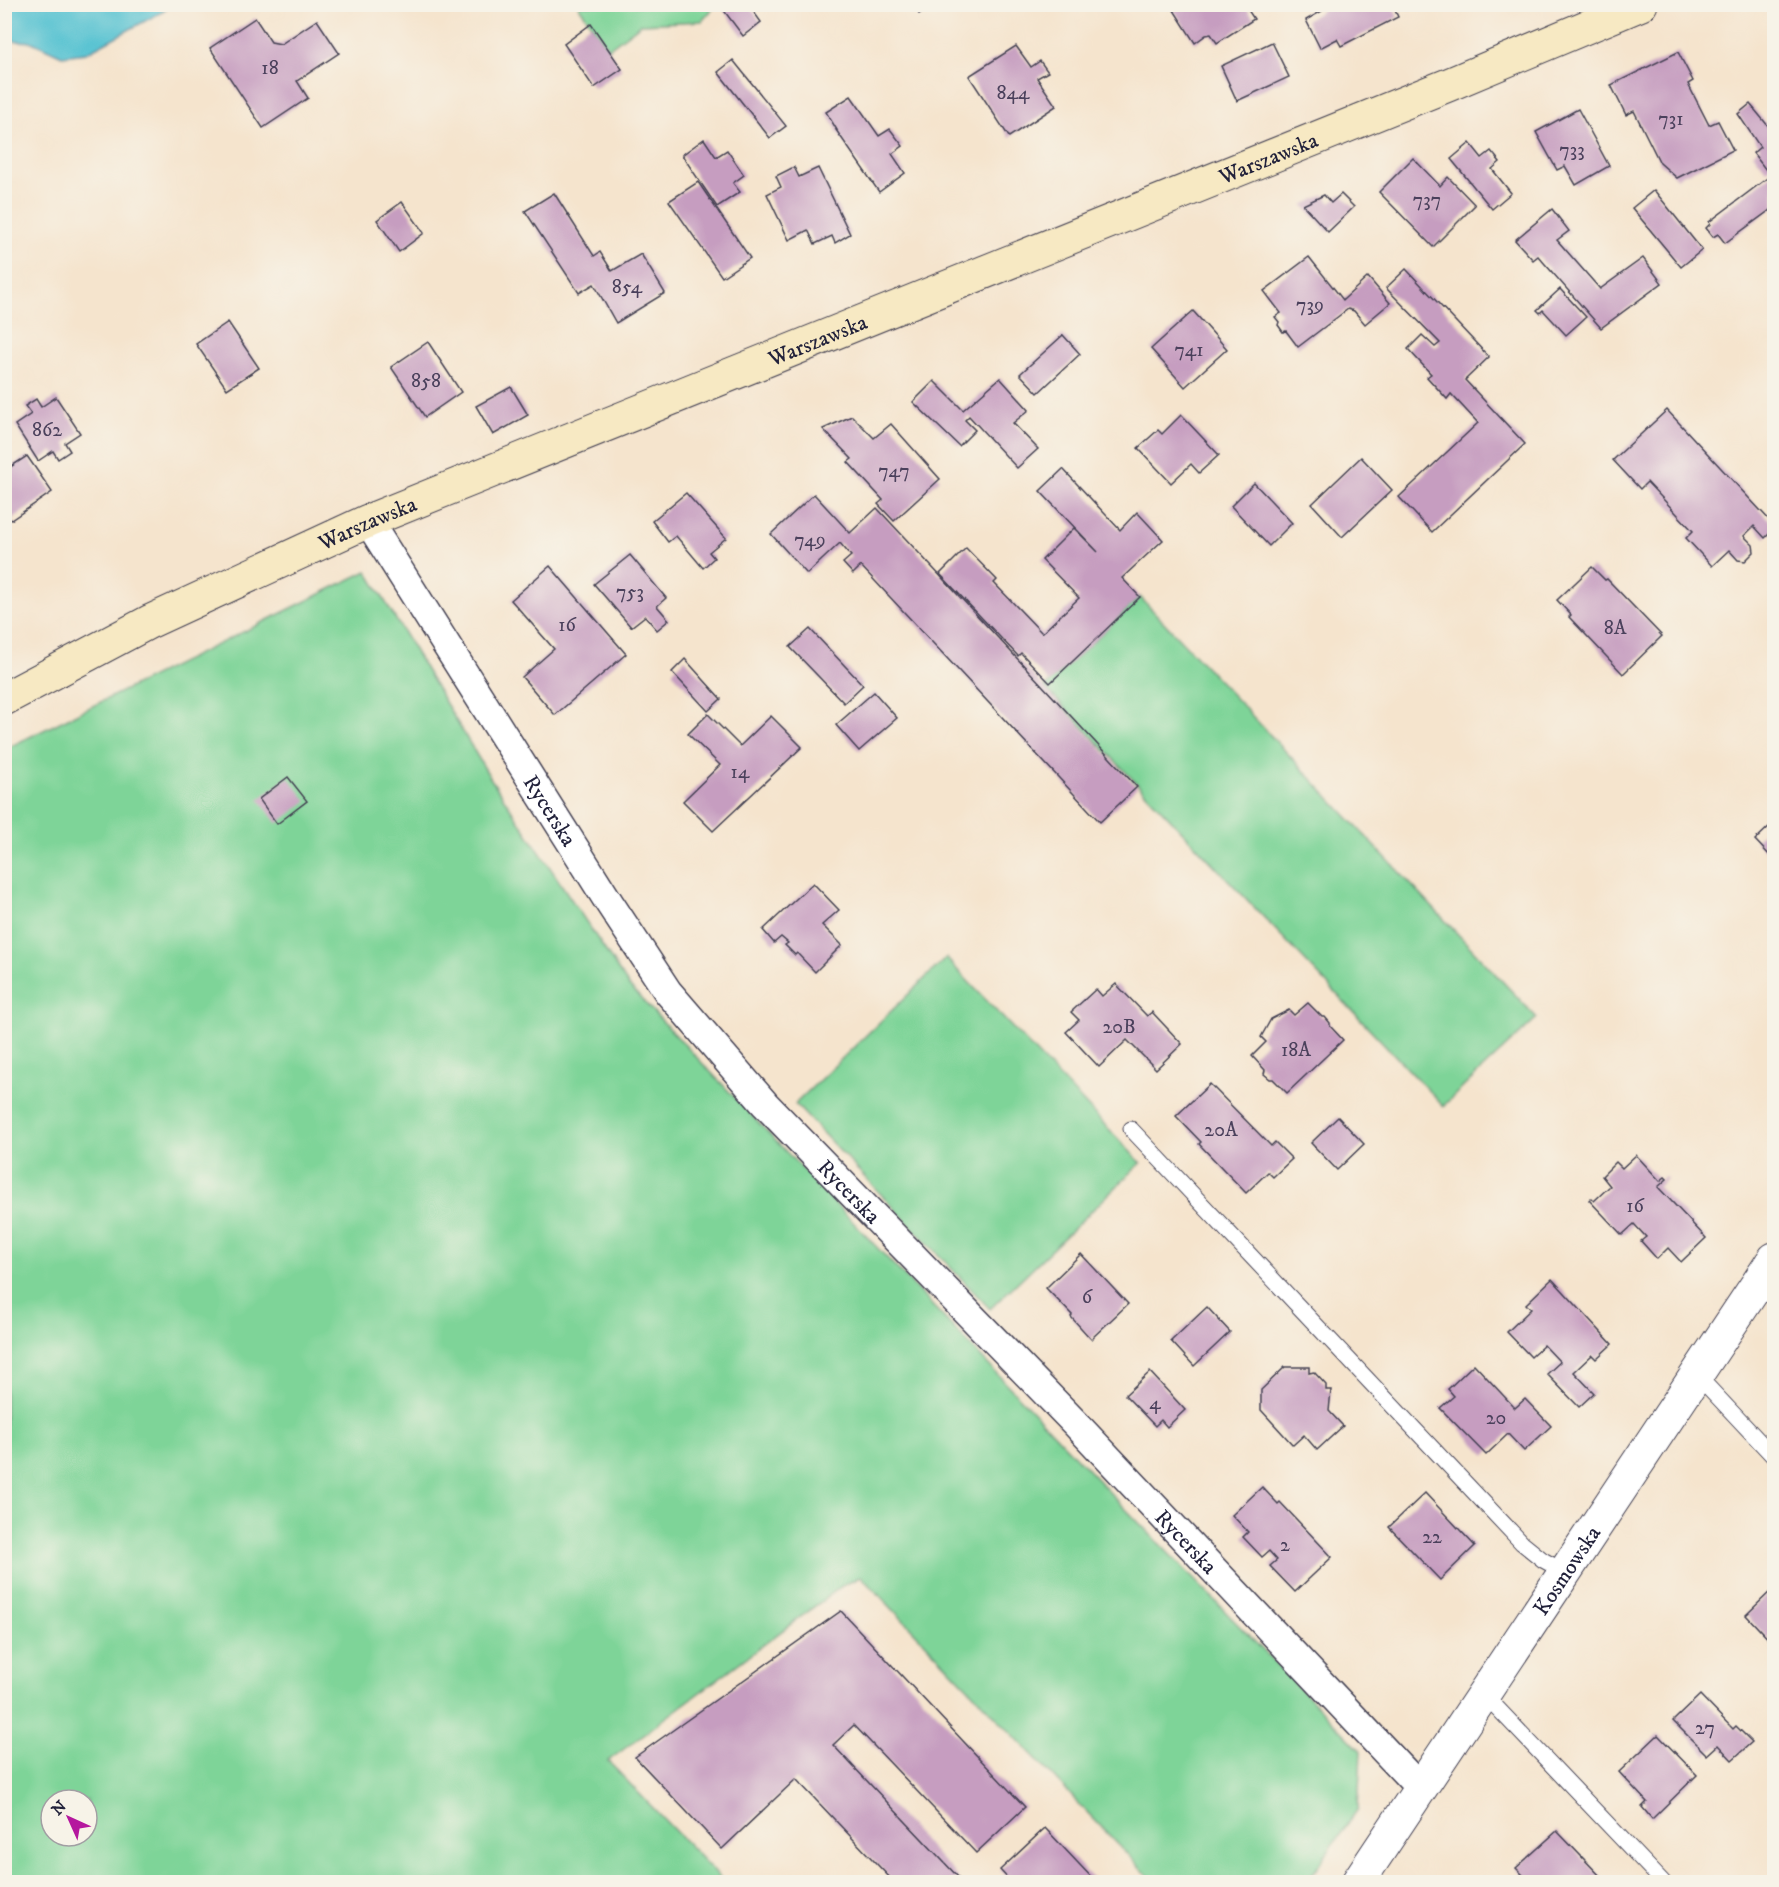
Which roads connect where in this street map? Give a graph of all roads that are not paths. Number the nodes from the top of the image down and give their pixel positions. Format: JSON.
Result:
{"nodes":[{"id":1,"x":1641,"y":4,"type":"edge"},
{"id":2,"x":368,"y":521,"type":"junction"},
{"id":3,"x":4,"y":699,"type":"edge"},
{"id":4,"x":1131,"y":1129,"type":"dead end"},
{"id":5,"x":1774,"y":1259,"type":"edge"},
{"id":6,"x":1697,"y":1375,"type":"junction"},
{"id":7,"x":1774,"y":1457,"type":"edge"},
{"id":8,"x":1565,"y":1572,"type":"junction"},
{"id":9,"x":1483,"y":1693,"type":"junction"},
{"id":10,"x":1421,"y":1789,"type":"junction"},
{"id":11,"x":1358,"y":1882,"type":"edge"},
{"id":12,"x":1663,"y":1882,"type":"edge"}],
"edges":[{"from":1,"to":2,"type":"main road","name":"Warszawska"},
{"from":2,"to":3,"type":"main road","name":"Warszawska"},
{"from":2,"to":10,"type":"street","name":"Rycerska"},
{"from":4,"to":8,"type":"lane"},
{"from":5,"to":6,"type":"street","name":"Kosmowska"},
{"from":6,"to":7,"type":"lane"},
{"from":6,"to":8,"type":"street","name":"Kosmowska"},
{"from":8,"to":9,"type":"street","name":"Kosmowska"},
{"from":9,"to":10,"type":"street","name":"Kosmowska"},
{"from":9,"to":12,"type":"lane"},
{"from":10,"to":11,"type":"street","name":"Kosmowska"}]}
